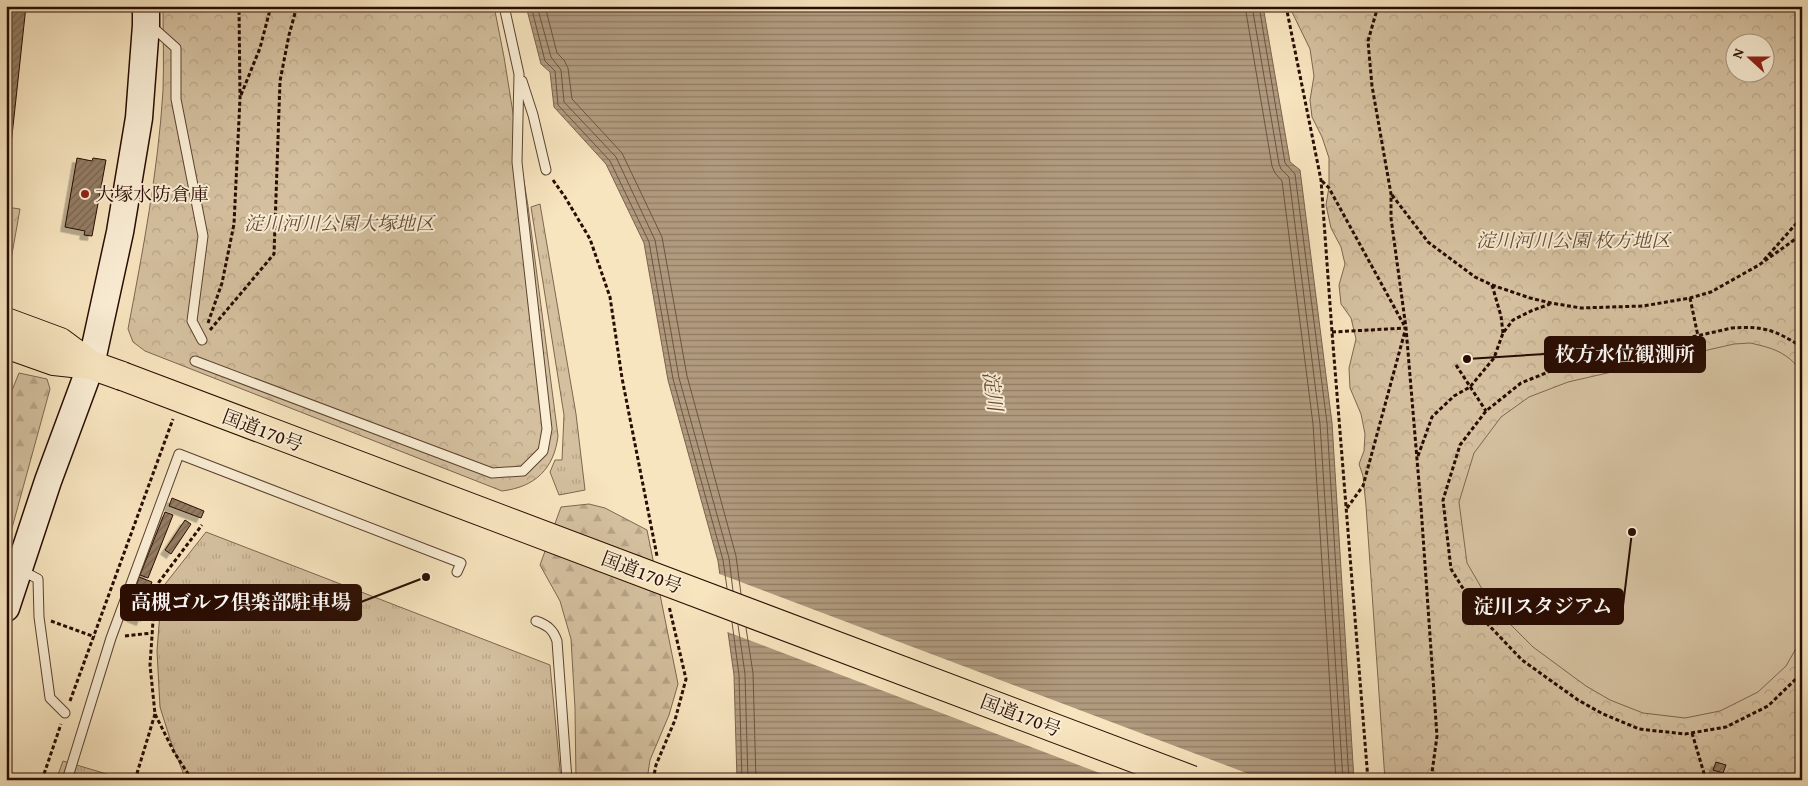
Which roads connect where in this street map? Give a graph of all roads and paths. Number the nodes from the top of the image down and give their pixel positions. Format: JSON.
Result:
{"nodes":[{"id":1,"x":271,"y":6,"type":"edge"},
{"id":2,"x":297,"y":6,"type":"edge"},
{"id":3,"x":504,"y":6,"type":"edge"},
{"id":4,"x":1286,"y":6,"type":"edge"},
{"id":5,"x":1378,"y":6,"type":"edge"},
{"id":6,"x":146,"y":16,"type":"edge"},
{"id":7,"x":519,"y":74,"type":"junction"},
{"id":8,"x":240,"y":98,"type":"dead end"},
{"id":9,"x":546,"y":170,"type":"joint"},
{"id":10,"x":1321,"y":180,"type":"junction"},
{"id":11,"x":1391,"y":194,"type":"junction"},
{"id":12,"x":1802,"y":217,"type":"edge"},
{"id":13,"x":1802,"y":237,"type":"edge"},
{"id":14,"x":1759,"y":265,"type":"junction"},
{"id":15,"x":1492,"y":285,"type":"junction"},
{"id":16,"x":1690,"y":298,"type":"junction"},
{"id":17,"x":1551,"y":304,"type":"junction"},
{"id":18,"x":6,"y":322,"type":"edge"},
{"id":19,"x":1406,"y":328,"type":"junction"},
{"id":20,"x":1332,"y":332,"type":"junction"},
{"id":21,"x":1503,"y":333,"type":"junction"},
{"id":22,"x":1698,"y":336,"type":"junction"},
{"id":23,"x":202,"y":340,"type":"joint"},
{"id":24,"x":6,"y":344,"type":"edge"},
{"id":25,"x":1802,"y":347,"type":"edge"},
{"id":26,"x":195,"y":361,"type":"dead end"},
{"id":27,"x":91,"y":365,"type":"junction"},
{"id":28,"x":1456,"y":365,"type":"dead end"},
{"id":29,"x":1470,"y":387,"type":"junction"},
{"id":30,"x":1486,"y":411,"type":"junction"},
{"id":31,"x":1417,"y":459,"type":"junction"},
{"id":32,"x":1346,"y":509,"type":"junction"},
{"id":33,"x":202,"y":525,"type":"dead end"},
{"id":34,"x":658,"y":560,"type":"dead end"},
{"id":35,"x":457,"y":572,"type":"dead end"},
{"id":36,"x":13,"y":577,"type":"edge"},
{"id":37,"x":668,"y":604,"type":"dead end"},
{"id":38,"x":6,"y":608,"type":"edge"},
{"id":39,"x":536,"y":621,"type":"dead end"},
{"id":40,"x":1802,"y":671,"type":"edge"},
{"id":41,"x":65,"y":713,"type":"dead end"},
{"id":42,"x":155,"y":714,"type":"junction"},
{"id":43,"x":1692,"y":733,"type":"junction"},
{"id":44,"x":67,"y":780,"type":"edge"},
{"id":45,"x":135,"y":780,"type":"edge"},
{"id":46,"x":192,"y":780,"type":"edge"},
{"id":47,"x":567,"y":780,"type":"edge"},
{"id":48,"x":653,"y":780,"type":"edge"},
{"id":49,"x":1192,"y":780,"type":"edge"},
{"id":50,"x":1368,"y":780,"type":"edge"},
{"id":51,"x":1431,"y":780,"type":"edge"},
{"id":52,"x":1706,"y":780,"type":"edge"}],
"edges":[{"from":1,"to":8,"type":"path"},
{"from":2,"to":23,"type":"path"},
{"from":3,"to":7,"type":"lane"},
{"from":4,"to":10,"type":"path"},
{"from":5,"to":11,"type":"path"},
{"from":6,"to":23,"type":"lane"},
{"from":6,"to":27,"type":"street"},
{"from":7,"to":9,"type":"lane"},
{"from":7,"to":26,"type":"lane"},
{"from":9,"to":34,"type":"path"},
{"from":10,"to":19,"type":"path"},
{"from":10,"to":20,"type":"path"},
{"from":11,"to":15,"type":"path"},
{"from":11,"to":19,"type":"path"},
{"from":12,"to":14,"type":"path"},
{"from":13,"to":14,"type":"path"},
{"from":14,"to":16,"type":"path"},
{"from":15,"to":17,"type":"path"},
{"from":15,"to":21,"type":"path"},
{"from":16,"to":17,"type":"path"},
{"from":16,"to":22,"type":"path"},
{"from":17,"to":21,"type":"path"},
{"from":18,"to":27,"type":"highway","name":"国道170号"},
{"from":19,"to":20,"type":"path"},
{"from":19,"to":31,"type":"path"},
{"from":19,"to":32,"type":"path"},
{"from":20,"to":32,"type":"path"},
{"from":21,"to":29,"type":"path"},
{"from":22,"to":25,"type":"path"},
{"from":22,"to":30,"type":"path"},
{"from":24,"to":27,"type":"highway","name":"国道170号"},
{"from":27,"to":36,"type":"street"},
{"from":27,"to":49,"type":"highway","name":"国道170号","bridge":true},
{"from":28,"to":29,"type":"path"},
{"from":29,"to":30,"type":"path"},
{"from":29,"to":31,"type":"path"},
{"from":30,"to":43,"type":"path"},
{"from":31,"to":51,"type":"path"},
{"from":32,"to":50,"type":"path"},
{"from":33,"to":42,"type":"path"},
{"from":35,"to":44,"type":"lane"},
{"from":36,"to":38,"type":"street"},
{"from":36,"to":41,"type":"lane"},
{"from":37,"to":48,"type":"path"},
{"from":39,"to":47,"type":"lane"},
{"from":40,"to":43,"type":"path"},
{"from":42,"to":45,"type":"path"},
{"from":42,"to":46,"type":"path"},
{"from":43,"to":52,"type":"path"}]}
